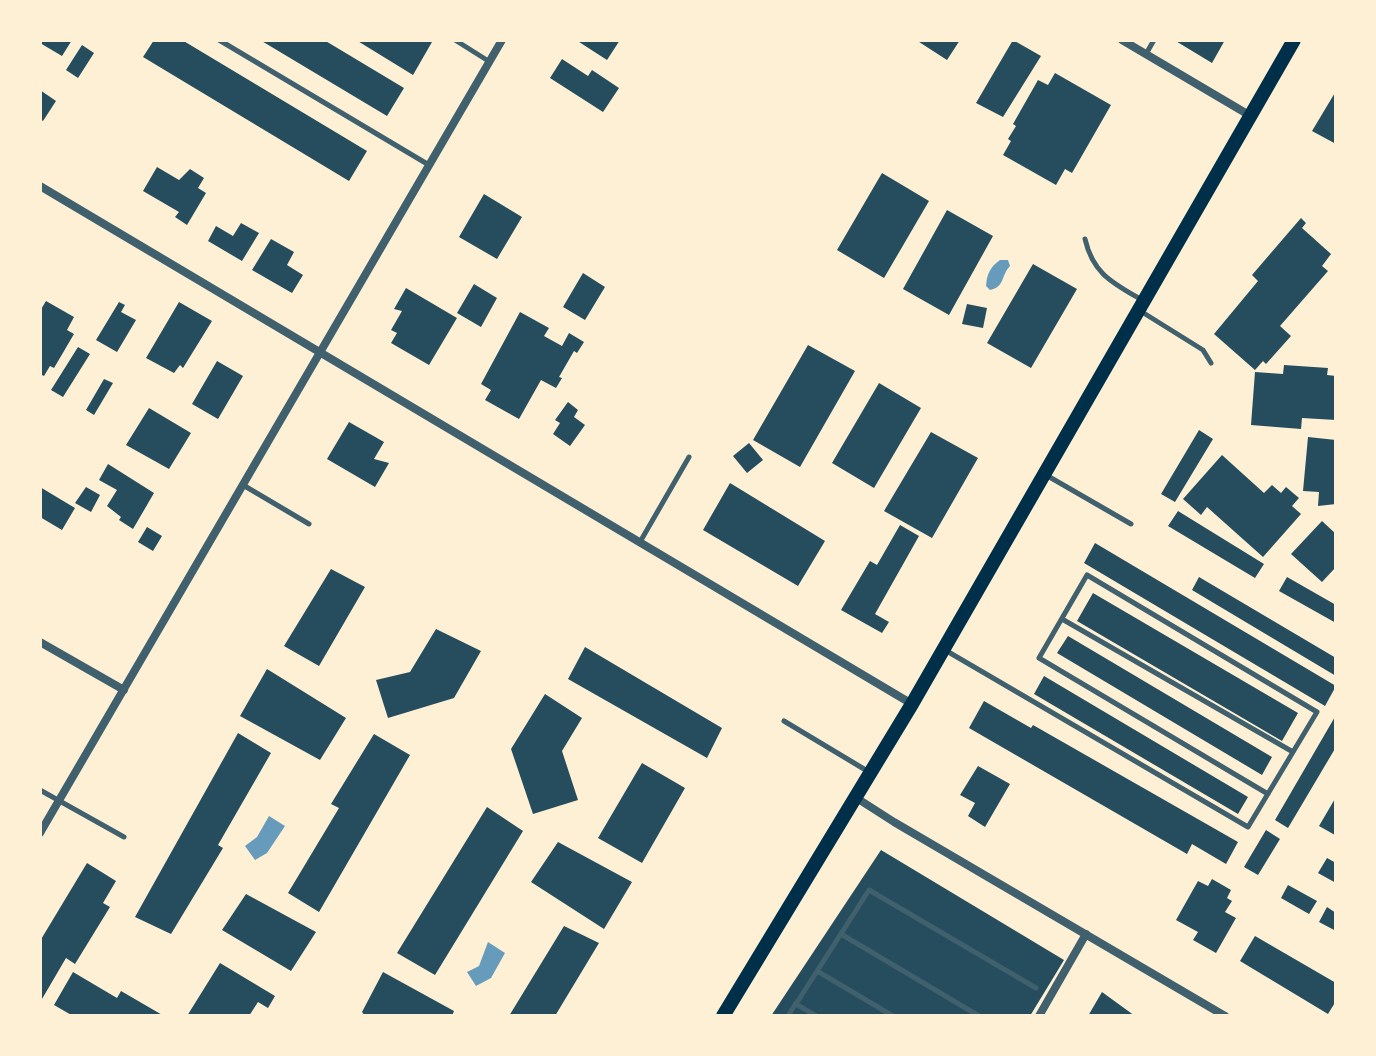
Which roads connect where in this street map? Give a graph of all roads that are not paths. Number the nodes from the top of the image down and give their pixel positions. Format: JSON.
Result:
{"nodes":[{"id":1,"x":219,"y":40,"type":"edge"},
{"id":2,"x":455,"y":40,"type":"edge"},
{"id":3,"x":502,"y":40,"type":"edge"},
{"id":4,"x":1122,"y":40,"type":"edge"},
{"id":5,"x":1154,"y":40,"type":"edge"},
{"id":6,"x":1294,"y":40,"type":"edge"},
{"id":7,"x":1146,"y":54,"type":"junction"},
{"id":8,"x":490,"y":62,"type":"junction"},
{"id":9,"x":1249,"y":115,"type":"junction"},
{"id":10,"x":429,"y":165,"type":"junction"},
{"id":11,"x":40,"y":186,"type":"edge"},
{"id":12,"x":1085,"y":239,"type":"dead end"},
{"id":13,"x":1140,"y":305,"type":"junction"},
{"id":14,"x":320,"y":351,"type":"junction"},
{"id":15,"x":1211,"y":363,"type":"dead end"},
{"id":16,"x":689,"y":457,"type":"dead end"},
{"id":17,"x":1043,"y":473,"type":"junction"},
{"id":18,"x":243,"y":485,"type":"junction"},
{"id":19,"x":309,"y":524,"type":"dead end"},
{"id":20,"x":1131,"y":524,"type":"dead end"},
{"id":21,"x":640,"y":542,"type":"junction"},
{"id":22,"x":1062,"y":619,"type":"junction"},
{"id":23,"x":40,"y":642,"type":"edge"},
{"id":24,"x":943,"y":648,"type":"junction"},
{"id":25,"x":124,"y":690,"type":"junction"},
{"id":26,"x":912,"y":704,"type":"junction"},
{"id":27,"x":784,"y":721,"type":"dead end"},
{"id":28,"x":1293,"y":752,"type":"junction"},
{"id":29,"x":870,"y":773,"type":"junction"},
{"id":30,"x":40,"y":790,"type":"edge"},
{"id":31,"x":1268,"y":794,"type":"junction"},
{"id":32,"x":855,"y":797,"type":"junction"},
{"id":33,"x":60,"y":801,"type":"junction"},
{"id":34,"x":40,"y":833,"type":"edge"},
{"id":35,"x":124,"y":837,"type":"dead end"},
{"id":36,"x":841,"y":934,"type":"junction"},
{"id":37,"x":1086,"y":934,"type":"junction"},
{"id":38,"x":817,"y":971,"type":"junction"},
{"id":39,"x":1036,"y":988,"type":"dead end"},
{"id":40,"x":797,"y":1002,"type":"junction"},
{"id":41,"x":723,"y":1016,"type":"edge"},
{"id":42,"x":788,"y":1016,"type":"edge"},
{"id":43,"x":816,"y":1016,"type":"edge"},
{"id":44,"x":893,"y":1016,"type":"edge"},
{"id":45,"x":979,"y":1016,"type":"edge"},
{"id":46,"x":1039,"y":1016,"type":"edge"},
{"id":47,"x":1225,"y":1016,"type":"edge"}],
"edges":[{"from":1,"to":10,"type":"lane"},
{"from":2,"to":8,"type":"lane"},
{"from":3,"to":8,"type":"street"},
{"from":4,"to":7,"type":"street"},
{"from":5,"to":7,"type":"lane"},
{"from":6,"to":9,"type":"main road"},
{"from":7,"to":9,"type":"street"},
{"from":8,"to":10,"type":"street"},
{"from":9,"to":13,"type":"main road"},
{"from":10,"to":14,"type":"street"},
{"from":11,"to":14,"type":"street"},
{"from":12,"to":13,"type":"lane"},
{"from":13,"to":15,"type":"lane"},
{"from":13,"to":17,"type":"main road"},
{"from":14,"to":18,"type":"street"},
{"from":14,"to":21,"type":"street"},
{"from":16,"to":21,"type":"lane"},
{"from":17,"to":20,"type":"lane"},
{"from":17,"to":24,"type":"main road"},
{"from":18,"to":19,"type":"lane"},
{"from":18,"to":25,"type":"street"},
{"from":21,"to":26,"type":"street"},
{"from":22,"to":28,"type":"lane"},
{"from":22,"to":28,"type":"lane"},
{"from":22,"to":31,"type":"lane"},
{"from":23,"to":25,"type":"street"},
{"from":24,"to":26,"type":"main road"},
{"from":24,"to":31,"type":"lane"},
{"from":25,"to":33,"type":"street"},
{"from":26,"to":29,"type":"main road"},
{"from":27,"to":29,"type":"lane"},
{"from":28,"to":31,"type":"lane"},
{"from":29,"to":32,"type":"main road"},
{"from":30,"to":33,"type":"lane"},
{"from":32,"to":37,"type":"street"},
{"from":32,"to":41,"type":"main road"},
{"from":33,"to":34,"type":"street"},
{"from":33,"to":35,"type":"lane"},
{"from":36,"to":38,"type":"lane"},
{"from":36,"to":39,"type":"lane"},
{"from":36,"to":45,"type":"lane"},
{"from":37,"to":46,"type":"street"},
{"from":37,"to":47,"type":"street"},
{"from":38,"to":40,"type":"lane"},
{"from":38,"to":44,"type":"lane"},
{"from":40,"to":42,"type":"lane"},
{"from":40,"to":43,"type":"lane"}]}
